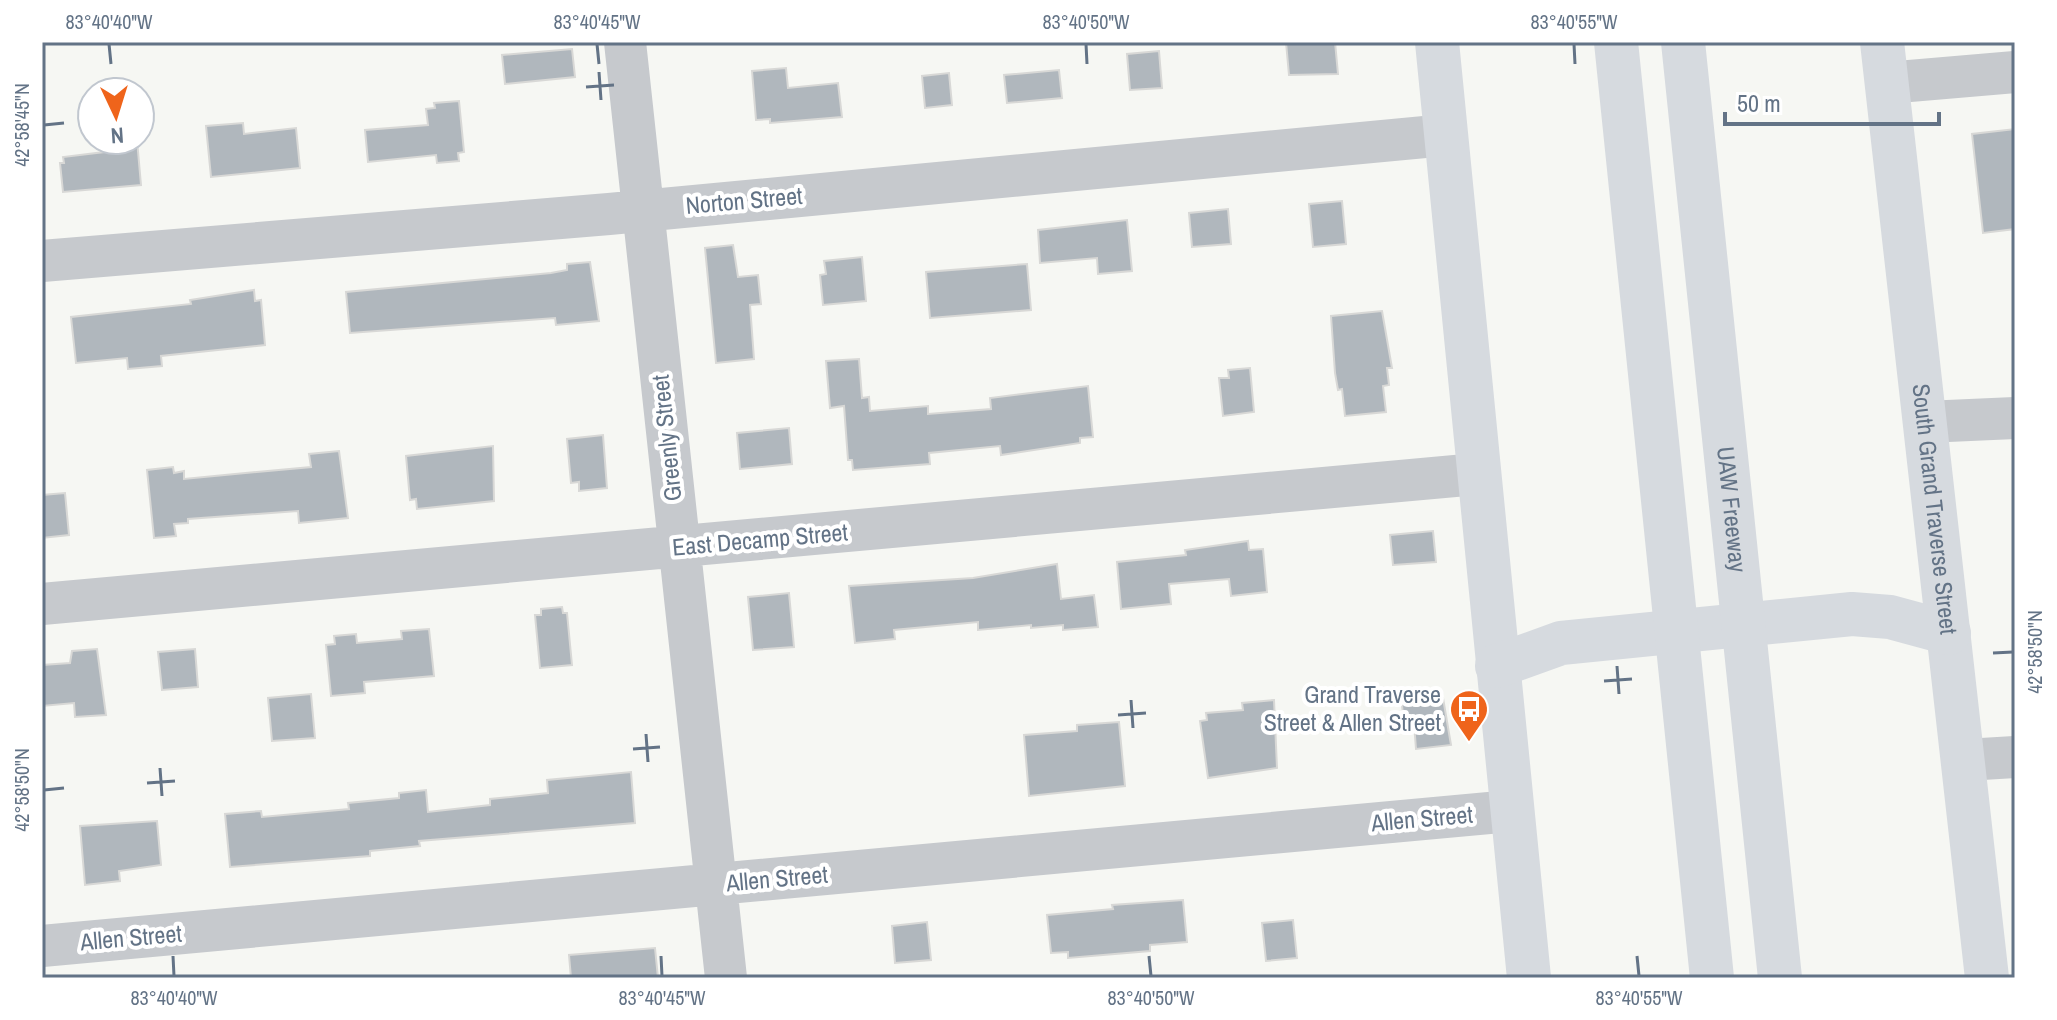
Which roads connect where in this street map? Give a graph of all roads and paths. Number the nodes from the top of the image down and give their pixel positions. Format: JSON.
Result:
{"nodes":[{"id":1,"x":625,"y":42,"type":"edge"},
{"id":2,"x":1437,"y":42,"type":"edge"},
{"id":3,"x":1616,"y":42,"type":"edge"},
{"id":4,"x":1683,"y":42,"type":"edge"},
{"id":5,"x":1884,"y":63,"type":"edge"},
{"id":6,"x":2015,"y":72,"type":"edge"},
{"id":7,"x":1446,"y":135,"type":"junction"},
{"id":8,"x":644,"y":211,"type":"junction"},
{"id":9,"x":42,"y":261,"type":"edge"},
{"id":10,"x":2015,"y":418,"type":"edge"},
{"id":11,"x":1925,"y":422,"type":"junction"},
{"id":12,"x":1477,"y":474,"type":"junction"},
{"id":13,"x":679,"y":548,"type":"junction"},
{"id":14,"x":42,"y":604,"type":"edge"},
{"id":15,"x":1949,"y":633,"type":"junction"},
{"id":16,"x":1497,"y":666,"type":"junction"},
{"id":17,"x":2015,"y":757,"type":"edge"},
{"id":18,"x":1965,"y":760,"type":"junction"},
{"id":19,"x":1511,"y":811,"type":"junction"},
{"id":20,"x":716,"y":885,"type":"junction"},
{"id":21,"x":42,"y":946,"type":"edge"},
{"id":22,"x":726,"y":978,"type":"edge"},
{"id":23,"x":1529,"y":978,"type":"edge"},
{"id":24,"x":1712,"y":978,"type":"edge"},
{"id":25,"x":1780,"y":978,"type":"edge"},
{"id":26,"x":1987,"y":978,"type":"edge"}],
"edges":[{"from":1,"to":8,"type":"street","name":"Greenly Street"},
{"from":2,"to":7,"type":"main road"},
{"from":3,"to":24,"type":"main road"},
{"from":4,"to":25,"type":"main road","name":"UAW Freeway"},
{"from":5,"to":6,"type":"street"},
{"from":5,"to":11,"type":"main road","name":"South Grand Traverse Street"},
{"from":7,"to":8,"type":"street","name":"Norton Street"},
{"from":7,"to":12,"type":"main road"},
{"from":8,"to":9,"type":"street","name":"Norton Street"},
{"from":8,"to":13,"type":"street","name":"Greenly Street"},
{"from":10,"to":11,"type":"street"},
{"from":11,"to":15,"type":"main road","name":"South Grand Traverse Street"},
{"from":12,"to":13,"type":"street","name":"East Decamp Street"},
{"from":12,"to":16,"type":"main road"},
{"from":13,"to":14,"type":"street","name":"East Decamp Street"},
{"from":13,"to":20,"type":"street","name":"Greenly Street"},
{"from":15,"to":16,"type":"main road"},
{"from":15,"to":18,"type":"main road","name":"South Grand Traverse Street"},
{"from":16,"to":19,"type":"main road"},
{"from":17,"to":18,"type":"street"},
{"from":18,"to":26,"type":"main road","name":"South Grand Traverse Street"},
{"from":19,"to":20,"type":"street","name":"Allen Street"},
{"from":19,"to":23,"type":"main road"},
{"from":20,"to":21,"type":"street","name":"Allen Street"},
{"from":20,"to":22,"type":"street","name":"Greenly Street"}]}
